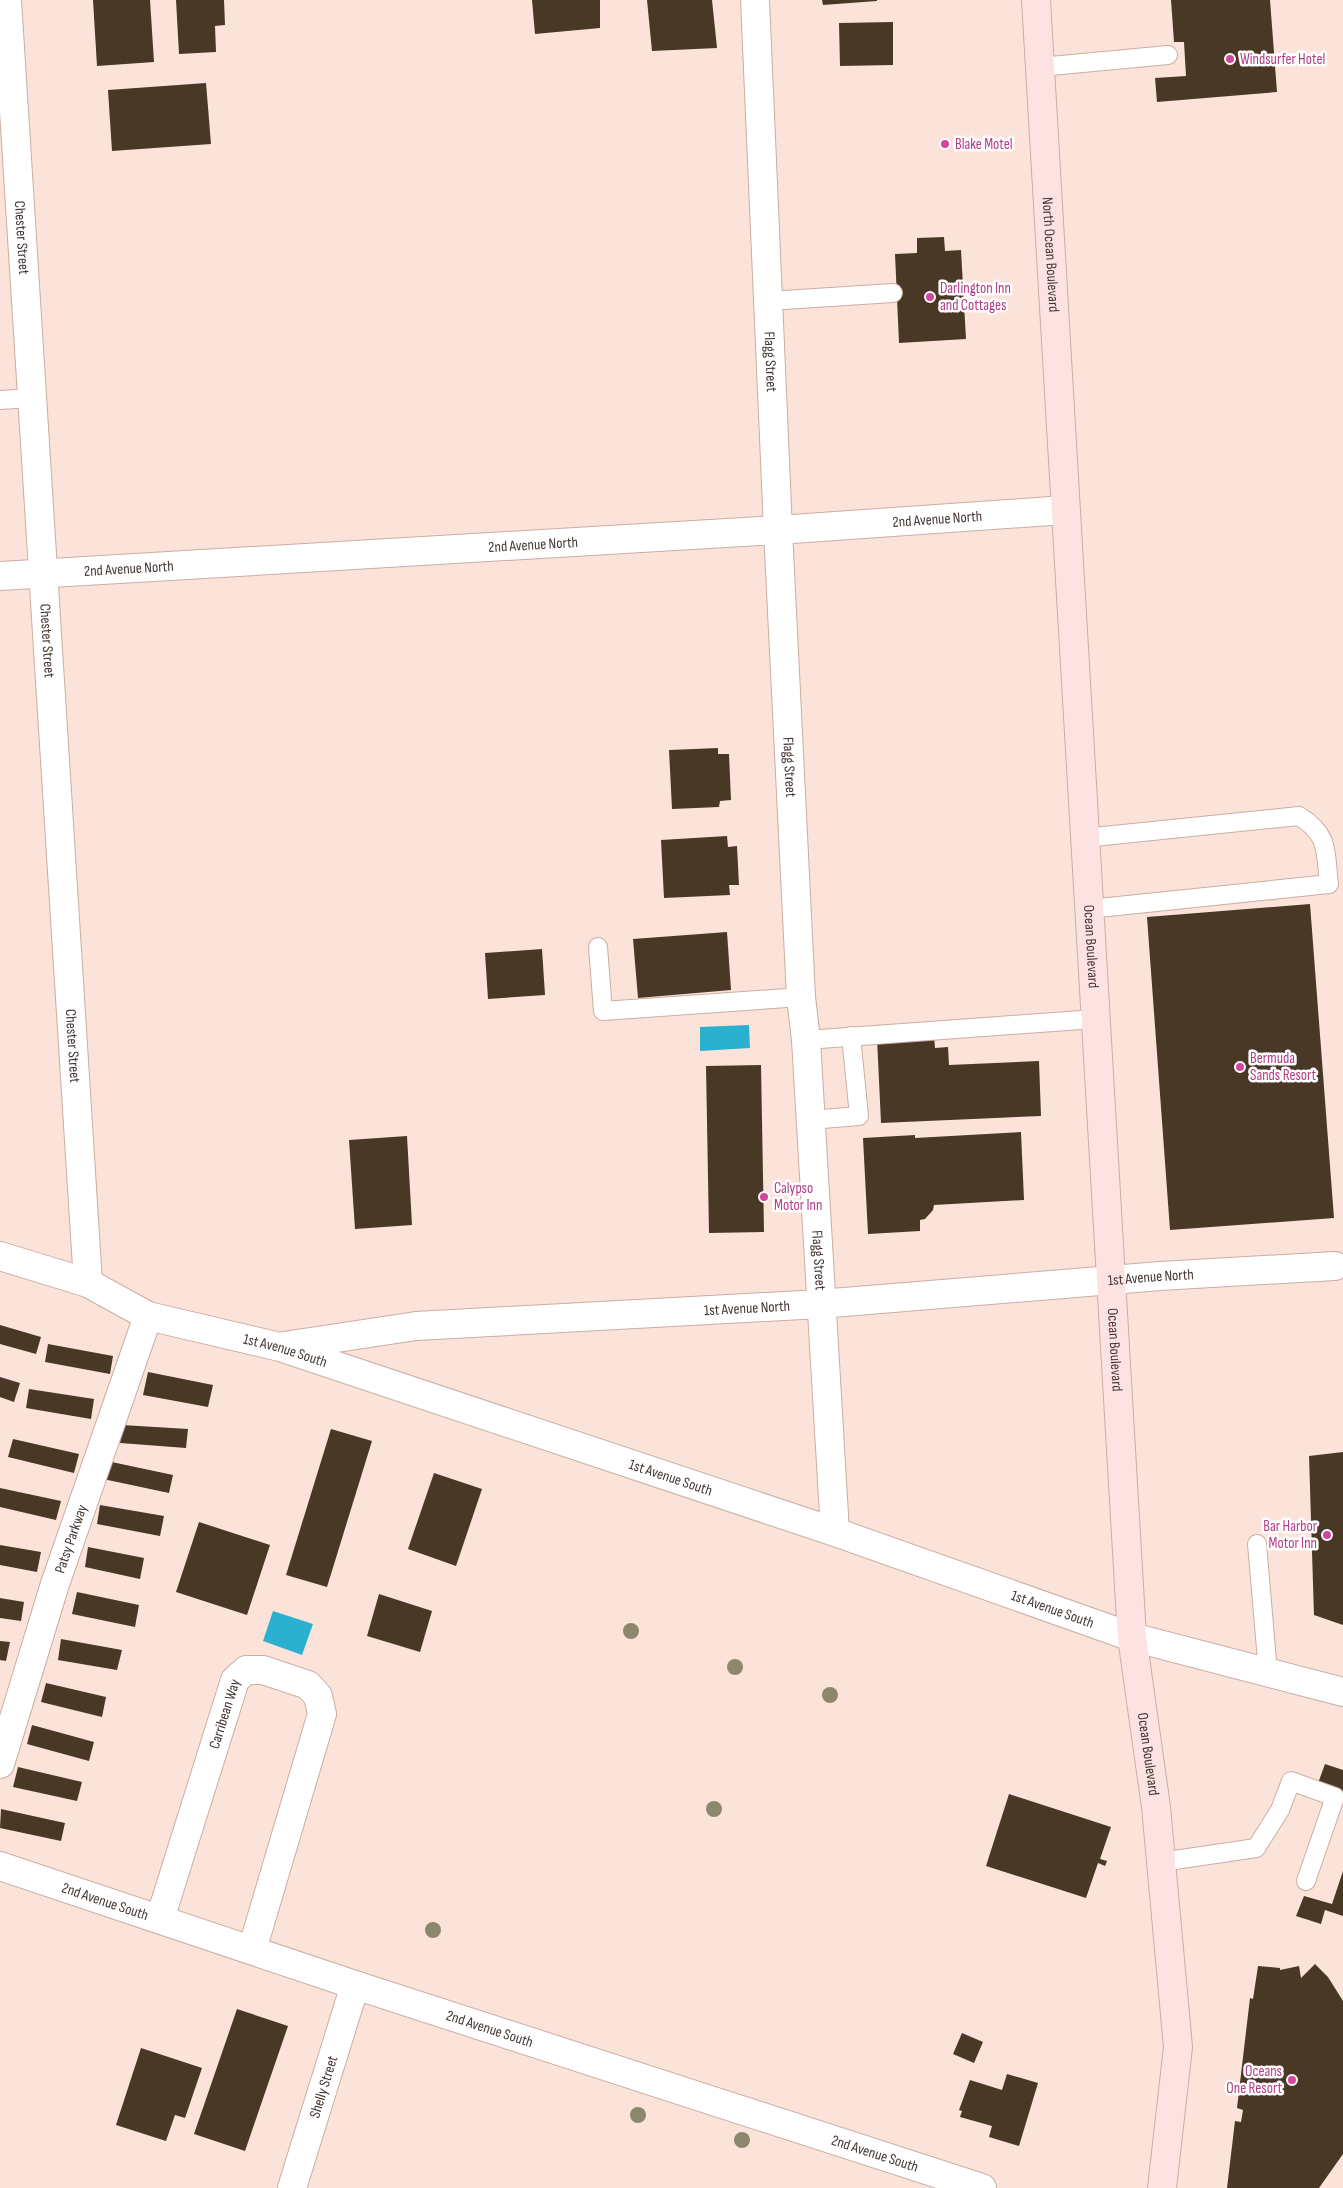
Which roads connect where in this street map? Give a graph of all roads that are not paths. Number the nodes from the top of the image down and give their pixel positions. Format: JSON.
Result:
{"nodes":[{"id":1,"x":7,"y":0,"type":"edge"},
{"id":2,"x":755,"y":0,"type":"edge"},
{"id":3,"x":1036,"y":0,"type":"edge"},
{"id":4,"x":1168,"y":55,"type":"dead end"},
{"id":5,"x":1040,"y":67,"type":"junction"},
{"id":6,"x":893,"y":293,"type":"dead end"},
{"id":7,"x":768,"y":301,"type":"junction"},
{"id":8,"x":33,"y":398,"type":"junction"},
{"id":9,"x":0,"y":400,"type":"edge"},
{"id":10,"x":1065,"y":510,"type":"junction"},
{"id":11,"x":778,"y":530,"type":"junction"},
{"id":12,"x":44,"y":573,"type":"junction"},
{"id":13,"x":0,"y":576,"type":"edge"},
{"id":14,"x":1084,"y":838,"type":"junction"},
{"id":15,"x":1089,"y":909,"type":"junction"},
{"id":16,"x":598,"y":947,"type":"dead end"},
{"id":17,"x":801,"y":997,"type":"junction"},
{"id":18,"x":1095,"y":1019,"type":"junction"},
{"id":19,"x":851,"y":1036,"type":"junction"},
{"id":20,"x":806,"y":1040,"type":"junction"},
{"id":21,"x":810,"y":1120,"type":"junction"},
{"id":22,"x":0,"y":1256,"type":"edge"},
{"id":23,"x":1335,"y":1266,"type":"dead end"},
{"id":24,"x":1110,"y":1281,"type":"junction"},
{"id":25,"x":88,"y":1283,"type":"junction"},
{"id":26,"x":820,"y":1304,"type":"junction"},
{"id":27,"x":148,"y":1316,"type":"junction"},
{"id":28,"x":280,"y":1347,"type":"junction"},
{"id":29,"x":834,"y":1532,"type":"junction"},
{"id":30,"x":1257,"y":1544,"type":"dead end"},
{"id":31,"x":1132,"y":1637,"type":"junction"},
{"id":32,"x":1268,"y":1672,"type":"junction"},
{"id":33,"x":1343,"y":1692,"type":"edge"},
{"id":34,"x":0,"y":1764,"type":"edge"},
{"id":35,"x":1161,"y":1862,"type":"junction"},
{"id":36,"x":0,"y":1866,"type":"edge"},
{"id":37,"x":1306,"y":1881,"type":"dead end"},
{"id":38,"x":160,"y":1919,"type":"junction"},
{"id":39,"x":252,"y":1950,"type":"junction"},
{"id":40,"x":356,"y":1985,"type":"junction"},
{"id":41,"x":292,"y":2188,"type":"edge"},
{"id":42,"x":982,"y":2188,"type":"edge"},
{"id":43,"x":1162,"y":2188,"type":"edge"}],
"edges":[{"from":1,"to":8,"type":"street","name":"Chester Street"},
{"from":2,"to":7,"type":"street","name":"Flagg Street"},
{"from":3,"to":5,"type":"main road","name":"North Ocean Boulevard"},
{"from":4,"to":5,"type":"lane"},
{"from":5,"to":10,"type":"main road","name":"North Ocean Boulevard"},
{"from":6,"to":7,"type":"lane"},
{"from":7,"to":11,"type":"street","name":"Flagg Street"},
{"from":8,"to":9,"type":"lane"},
{"from":8,"to":12,"type":"street","name":"Chester Street"},
{"from":10,"to":11,"type":"street","name":"2nd Avenue North"},
{"from":10,"to":14,"type":"main road","name":"Ocean Boulevard"},
{"from":11,"to":12,"type":"street","name":"2nd Avenue North"},
{"from":11,"to":17,"type":"street","name":"Flagg Street"},
{"from":12,"to":13,"type":"street","name":"2nd Avenue North"},
{"from":12,"to":25,"type":"street","name":"Chester Street"},
{"from":14,"to":15,"type":"main road","name":"Ocean Boulevard"},
{"from":14,"to":15,"type":"lane"},
{"from":15,"to":18,"type":"main road","name":"Ocean Boulevard"},
{"from":16,"to":17,"type":"lane"},
{"from":17,"to":20,"type":"street","name":"Flagg Street"},
{"from":18,"to":19,"type":"lane"},
{"from":18,"to":24,"type":"main road","name":"Ocean Boulevard"},
{"from":19,"to":20,"type":"lane"},
{"from":19,"to":21,"type":"lane"},
{"from":20,"to":21,"type":"street","name":"Flagg Street"},
{"from":21,"to":26,"type":"street","name":"Flagg Street"},
{"from":22,"to":25,"type":"street","name":"1st Avenue South"},
{"from":23,"to":24,"type":"street","name":"1st Avenue North"},
{"from":24,"to":26,"type":"street","name":"1st Avenue North"},
{"from":24,"to":31,"type":"main road","name":"Ocean Boulevard"},
{"from":25,"to":27,"type":"street","name":"1st Avenue South"},
{"from":26,"to":28,"type":"street","name":"1st Avenue North"},
{"from":26,"to":29,"type":"street","name":"Flagg Street"},
{"from":27,"to":28,"type":"street","name":"1st Avenue South"},
{"from":27,"to":34,"type":"street","name":"Patsy Parkway"},
{"from":28,"to":29,"type":"street","name":"1st Avenue South"},
{"from":29,"to":31,"type":"street","name":"1st Avenue South"},
{"from":30,"to":32,"type":"lane"},
{"from":31,"to":32,"type":"street","name":"1st Avenue South"},
{"from":31,"to":35,"type":"main road","name":"Ocean Boulevard"},
{"from":32,"to":33,"type":"street","name":"1st Avenue South"},
{"from":35,"to":37,"type":"lane"},
{"from":35,"to":43,"type":"main road","name":"Ocean Boulevard"},
{"from":36,"to":38,"type":"street","name":"2nd Avenue South"},
{"from":38,"to":39,"type":"street","name":"2nd Avenue South"},
{"from":38,"to":39,"type":"street","name":"Carribean Way"},
{"from":39,"to":40,"type":"street","name":"2nd Avenue South"},
{"from":40,"to":41,"type":"street","name":"Shelly Street"},
{"from":40,"to":42,"type":"street","name":"2nd Avenue South"}]}
